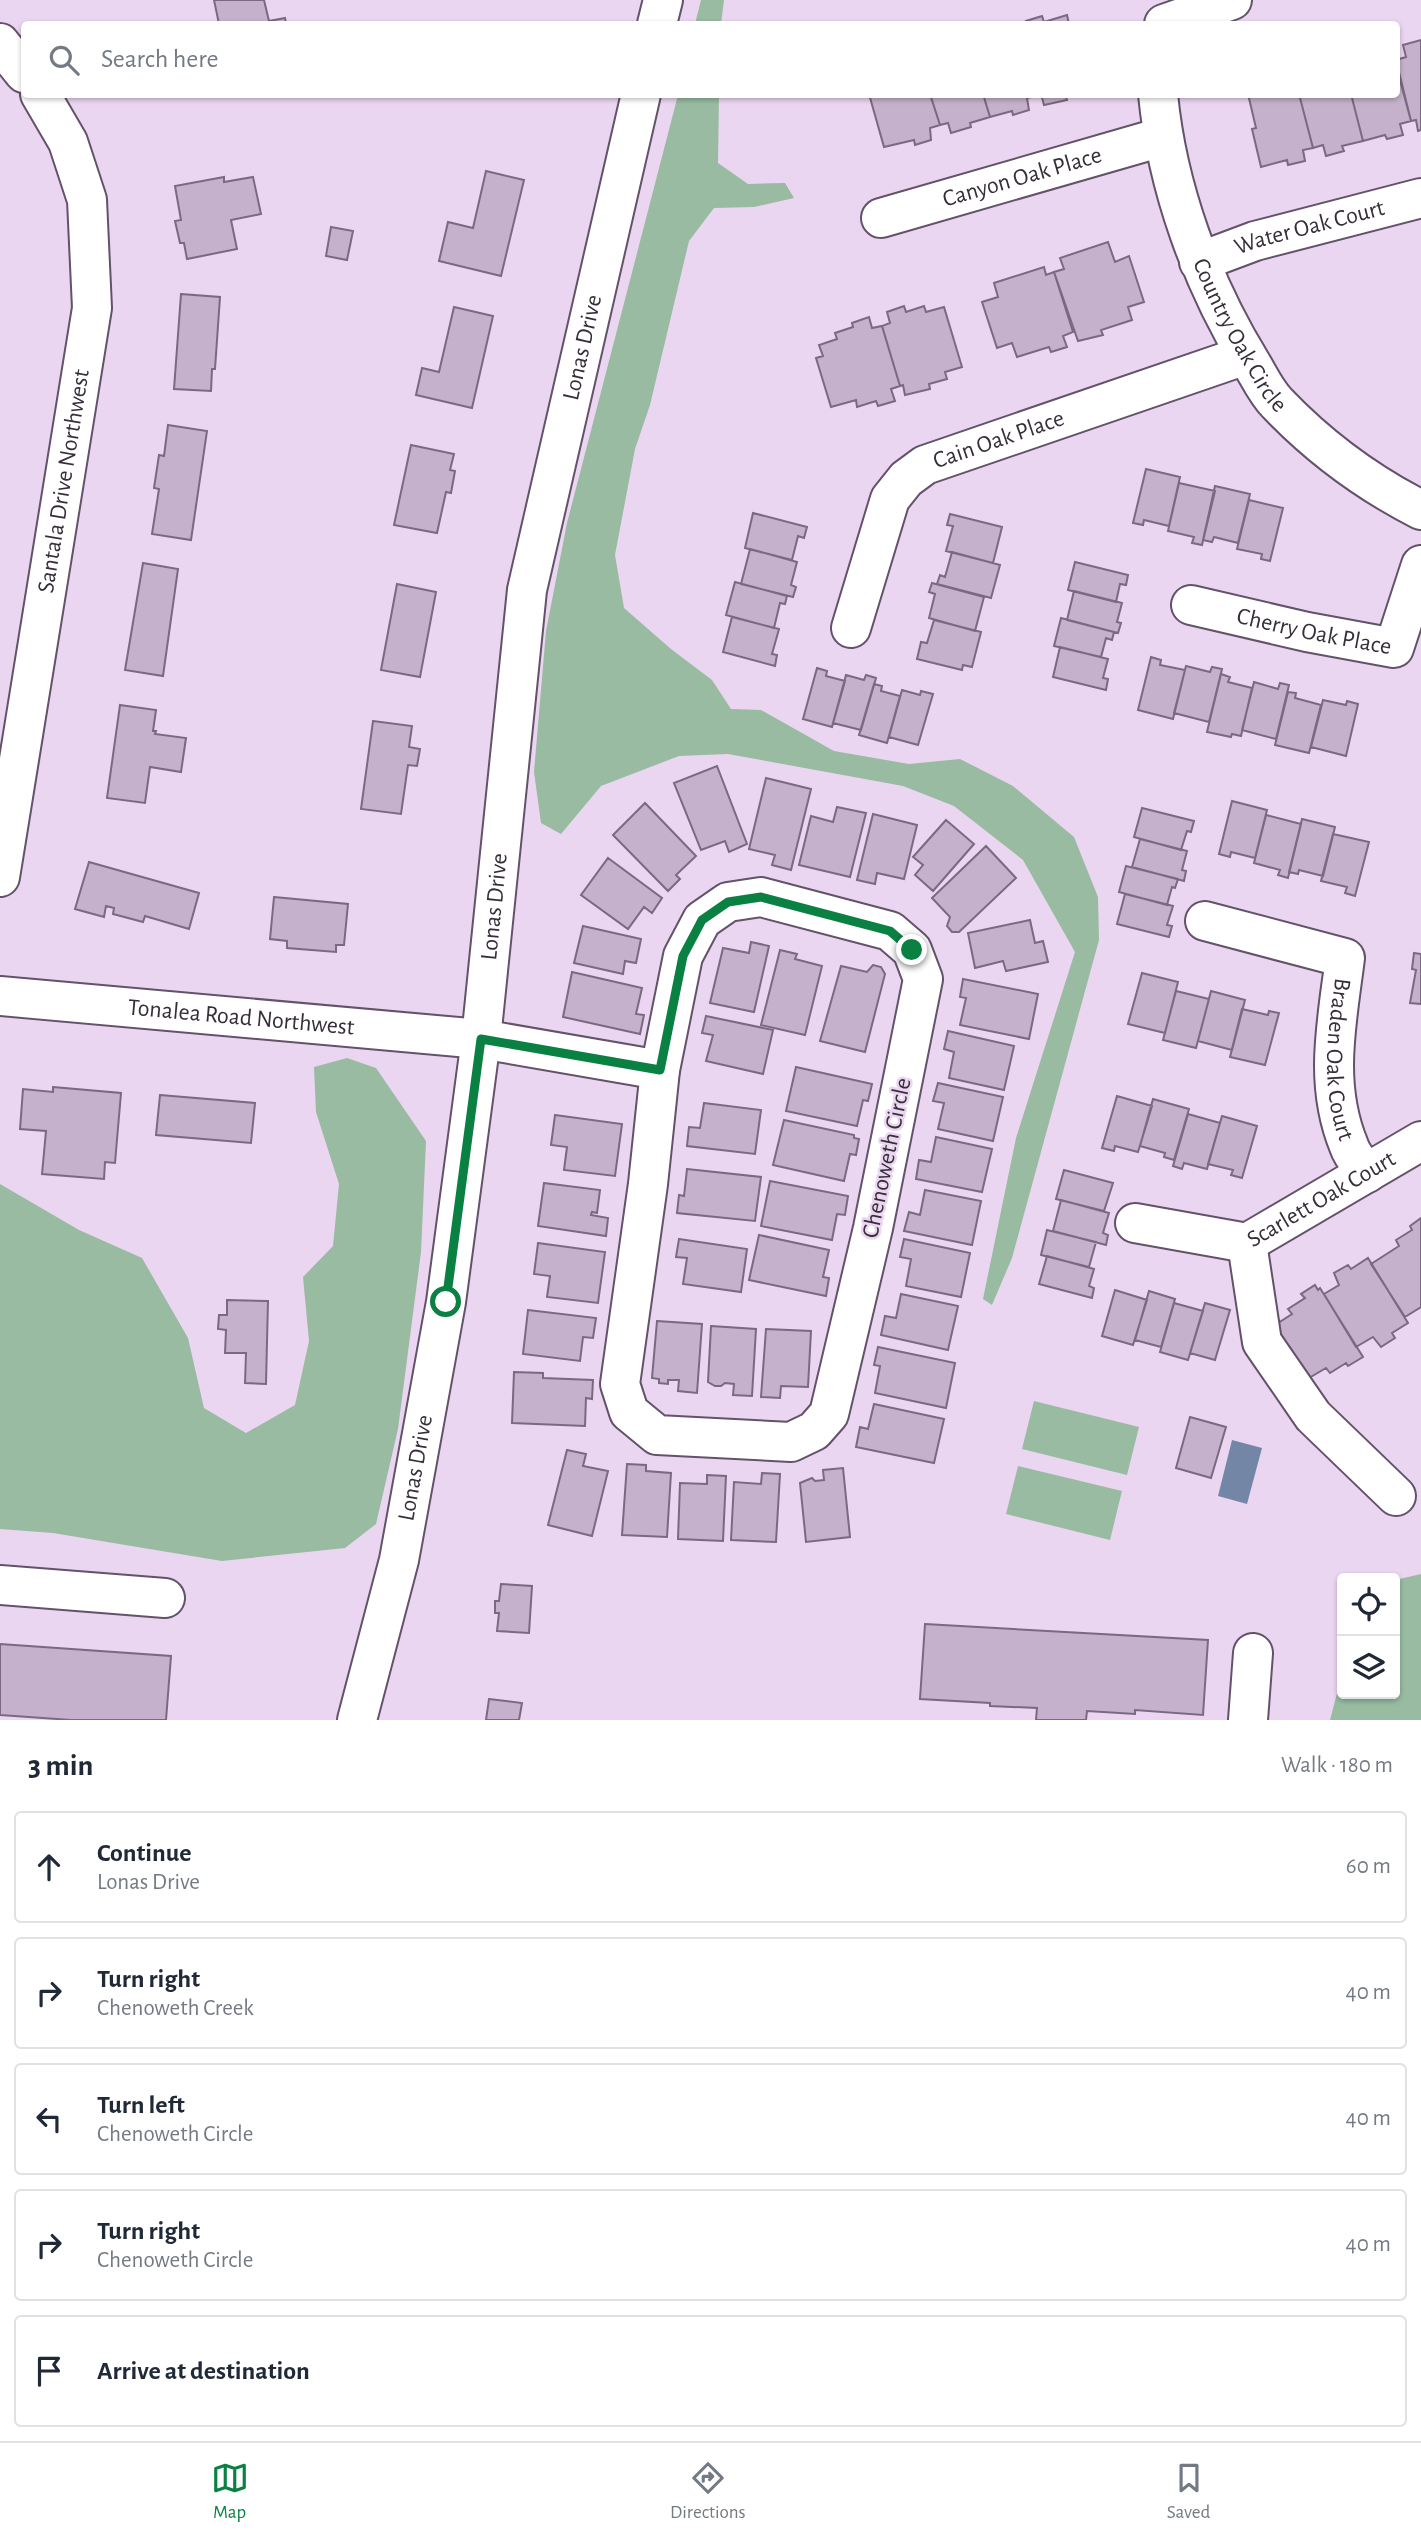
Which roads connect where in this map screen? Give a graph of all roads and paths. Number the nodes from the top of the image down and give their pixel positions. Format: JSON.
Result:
{"nodes":[{"id":1,"x":663,"y":0,"type":"edge"},
{"id":2,"x":1152,"y":0,"type":"edge"},
{"id":3,"x":1232,"y":0,"type":"edge"},
{"id":4,"x":658,"y":21,"type":"edge"},
{"id":5,"x":1152,"y":21,"type":"edge"},
{"id":6,"x":1172,"y":21,"type":"edge"},
{"id":7,"x":0,"y":43,"type":"edge"},
{"id":8,"x":21,"y":69,"type":"edge"},
{"id":9,"x":42,"y":98,"type":"edge"},
{"id":10,"x":640,"y":98,"type":"edge"},
{"id":11,"x":1158,"y":98,"type":"edge"},
{"id":12,"x":1162,"y":137,"type":"junction"},
{"id":13,"x":1421,"y":198,"type":"edge"},
{"id":14,"x":881,"y":218,"type":"dead end"},
{"id":15,"x":1199,"y":262,"type":"junction"},
{"id":16,"x":1246,"y":355,"type":"junction"},
{"id":17,"x":1421,"y":510,"type":"edge"},
{"id":18,"x":1421,"y":565,"type":"edge"},
{"id":19,"x":1191,"y":605,"type":"dead end"},
{"id":20,"x":851,"y":628,"type":"dead end"},
{"id":21,"x":0,"y":877,"type":"edge"},
{"id":22,"x":1205,"y":920,"type":"dead end"},
{"id":23,"x":0,"y":996,"type":"edge"},
{"id":24,"x":481,"y":1039,"type":"junction"},
{"id":25,"x":660,"y":1070,"type":"junction"},
{"id":26,"x":1421,"y":1141,"type":"edge"},
{"id":27,"x":1367,"y":1173,"type":"junction"},
{"id":28,"x":1135,"y":1223,"type":"dead end"},
{"id":29,"x":1247,"y":1243,"type":"junction"},
{"id":30,"x":1396,"y":1496,"type":"dead end"},
{"id":31,"x":0,"y":1585,"type":"edge"},
{"id":32,"x":165,"y":1598,"type":"dead end"},
{"id":33,"x":1253,"y":1653,"type":"dead end"},
{"id":34,"x":357,"y":1720,"type":"edge"},
{"id":35,"x":1248,"y":1720,"type":"edge"}],
"edges":[{"from":1,"to":4,"type":"street"},
{"from":2,"to":5,"type":"street"},
{"from":3,"to":6,"type":"street"},
{"from":7,"to":8,"type":"street"},
{"from":9,"to":21,"type":"street","name":"Santala Drive Northwest"},
{"from":10,"to":24,"type":"street","name":"Lonas Drive"},
{"from":11,"to":12,"type":"street","name":"Country Oak Circle"},
{"from":12,"to":14,"type":"street","name":"Canyon Oak Place"},
{"from":12,"to":15,"type":"street","name":"Country Oak Circle"},
{"from":13,"to":15,"type":"street","name":"Water Oak Court"},
{"from":15,"to":16,"type":"street","name":"Country Oak Circle"},
{"from":16,"to":17,"type":"street","name":"Country Oak Circle"},
{"from":16,"to":20,"type":"street","name":"Cain Oak Place"},
{"from":18,"to":19,"type":"street","name":"Cherry Oak Place"},
{"from":22,"to":27,"type":"street","name":"Braden Oak Court"},
{"from":23,"to":24,"type":"street","name":"Tonalea Road Northwest"},
{"from":24,"to":25,"type":"street","name":"Tonalea Road Northwest"},
{"from":24,"to":34,"type":"street","name":"Lonas Drive"},
{"from":25,"to":25,"type":"street","name":"Chenoweth Circle"},
{"from":26,"to":27,"type":"street","name":"Scarlett Oak Court"},
{"from":27,"to":29,"type":"street","name":"Scarlett Oak Court"},
{"from":28,"to":29,"type":"street","name":"Scarlett Oak Court"},
{"from":29,"to":30,"type":"street"},
{"from":31,"to":32,"type":"street"},
{"from":33,"to":35,"type":"street"}]}
